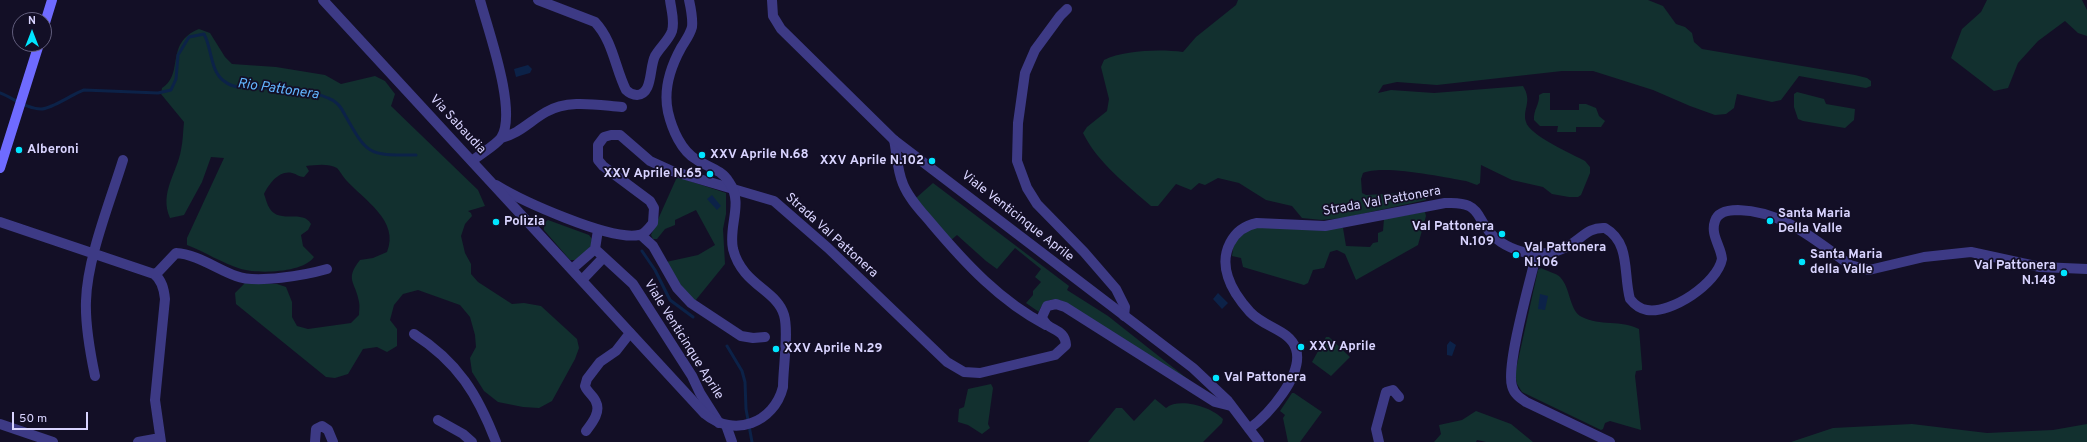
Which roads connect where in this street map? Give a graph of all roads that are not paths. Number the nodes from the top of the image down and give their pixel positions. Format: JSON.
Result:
{"nodes":[{"id":1,"x":52,"y":0,"type":"edge"},
{"id":2,"x":323,"y":0,"type":"edge"},
{"id":3,"x":480,"y":0,"type":"edge"},
{"id":4,"x":538,"y":0,"type":"edge"},
{"id":5,"x":670,"y":0,"type":"edge"},
{"id":6,"x":689,"y":0,"type":"edge"},
{"id":7,"x":772,"y":0,"type":"edge"},
{"id":8,"x":1068,"y":9,"type":"dead end"},
{"id":9,"x":48,"y":12,"type":"edge"},
{"id":10,"x":36,"y":52,"type":"edge"},
{"id":11,"x":622,"y":107,"type":"dead end"},
{"id":12,"x":501,"y":138,"type":"junction"},
{"id":13,"x":894,"y":140,"type":"junction"},
{"id":14,"x":123,"y":160,"type":"dead end"},
{"id":15,"x":472,"y":161,"type":"junction"},
{"id":16,"x":0,"y":168,"type":"edge"},
{"id":17,"x":494,"y":184,"type":"junction"},
{"id":18,"x":734,"y":190,"type":"junction"},
{"id":19,"x":0,"y":222,"type":"edge"},
{"id":20,"x":598,"y":230,"type":"junction"},
{"id":21,"x":641,"y":235,"type":"junction"},
{"id":22,"x":595,"y":249,"type":"junction"},
{"id":23,"x":94,"y":254,"type":"junction"},
{"id":24,"x":1533,"y":254,"type":"junction"},
{"id":25,"x":604,"y":258,"type":"junction"},
{"id":26,"x":327,"y":269,"type":"dead end"},
{"id":27,"x":572,"y":269,"type":"junction"},
{"id":28,"x":2087,"y":269,"type":"edge"},
{"id":29,"x":154,"y":274,"type":"junction"},
{"id":30,"x":582,"y":280,"type":"junction"},
{"id":31,"x":1124,"y":316,"type":"junction"},
{"id":32,"x":1046,"y":325,"type":"junction"},
{"id":33,"x":630,"y":333,"type":"junction"},
{"id":34,"x":414,"y":334,"type":"dead end"},
{"id":35,"x":765,"y":337,"type":"dead end"},
{"id":36,"x":95,"y":376,"type":"dead end"},
{"id":37,"x":1399,"y":397,"type":"dead end"},
{"id":38,"x":1231,"y":406,"type":"junction"},
{"id":39,"x":438,"y":420,"type":"dead end"},
{"id":40,"x":0,"y":424,"type":"edge"},
{"id":41,"x":722,"y":424,"type":"junction"},
{"id":42,"x":1249,"y":429,"type":"junction"},
{"id":43,"x":586,"y":431,"type":"dead end"},
{"id":44,"x":161,"y":440,"type":"edge"},
{"id":45,"x":53,"y":442,"type":"edge"},
{"id":46,"x":138,"y":442,"type":"edge"},
{"id":47,"x":315,"y":442,"type":"edge"},
{"id":48,"x":333,"y":442,"type":"edge"},
{"id":49,"x":472,"y":442,"type":"edge"},
{"id":50,"x":496,"y":442,"type":"edge"},
{"id":51,"x":732,"y":442,"type":"edge"},
{"id":52,"x":1259,"y":442,"type":"edge"},
{"id":53,"x":1379,"y":442,"type":"edge"},
{"id":54,"x":1610,"y":442,"type":"edge"}],
"edges":[{"from":1,"to":9,"type":"main road"},
{"from":2,"to":15,"type":"street","name":"Via Sabaudia"},
{"from":3,"to":12,"type":"street"},
{"from":4,"to":5,"type":"street"},
{"from":6,"to":18,"type":"street"},
{"from":7,"to":13,"type":"street","name":"Viale Venticinque Aprile"},
{"from":8,"to":31,"type":"street","name":"Viale Venticinque Aprile"},
{"from":10,"to":16,"type":"main road"},
{"from":11,"to":12,"type":"street"},
{"from":12,"to":15,"type":"street"},
{"from":13,"to":31,"type":"street","name":"Viale Venticinque Aprile"},
{"from":13,"to":32,"type":"street","name":"Strada Val Pattonera"},
{"from":14,"to":23,"type":"street"},
{"from":15,"to":17,"type":"street","name":"Via Sabaudia"},
{"from":17,"to":20,"type":"street","name":"Via Sabaudia"},
{"from":17,"to":27,"type":"street","name":"Viale Venticinque Aprile"},
{"from":18,"to":21,"type":"street","name":"Strada Val Pattonera"},
{"from":18,"to":32,"type":"street","name":"Strada Val Pattonera"},
{"from":18,"to":41,"type":"street"},
{"from":19,"to":23,"type":"street"},
{"from":20,"to":21,"type":"street"},
{"from":20,"to":22,"type":"street"},
{"from":21,"to":35,"type":"street"},
{"from":22,"to":25,"type":"street","name":"Viale Venticinque Aprile"},
{"from":22,"to":27,"type":"street"},
{"from":23,"to":29,"type":"street"},
{"from":23,"to":36,"type":"street"},
{"from":24,"to":28,"type":"street","name":"Strada Val Pattonera"},
{"from":24,"to":42,"type":"street","name":"Strada Val Pattonera"},
{"from":24,"to":54,"type":"street"},
{"from":25,"to":30,"type":"street"},
{"from":25,"to":41,"type":"street","name":"Viale Venticinque Aprile"},
{"from":26,"to":29,"type":"street"},
{"from":27,"to":30,"type":"street","name":"Viale Venticinque Aprile"},
{"from":29,"to":44,"type":"street"},
{"from":30,"to":33,"type":"street","name":"Viale Venticinque Aprile"},
{"from":31,"to":38,"type":"street","name":"Viale Venticinque Aprile"},
{"from":32,"to":38,"type":"street"},
{"from":33,"to":41,"type":"street","name":"Viale Venticinque Aprile"},
{"from":33,"to":43,"type":"street"},
{"from":34,"to":50,"type":"street"},
{"from":37,"to":53,"type":"street"},
{"from":38,"to":42,"type":"street","name":"Viale Venticinque Aprile"},
{"from":39,"to":49,"type":"street"},
{"from":40,"to":45,"type":"street"},
{"from":41,"to":51,"type":"street"},
{"from":42,"to":52,"type":"street","name":"Viale Venticinque Aprile"},
{"from":44,"to":46,"type":"street"},
{"from":47,"to":48,"type":"street"}]}
